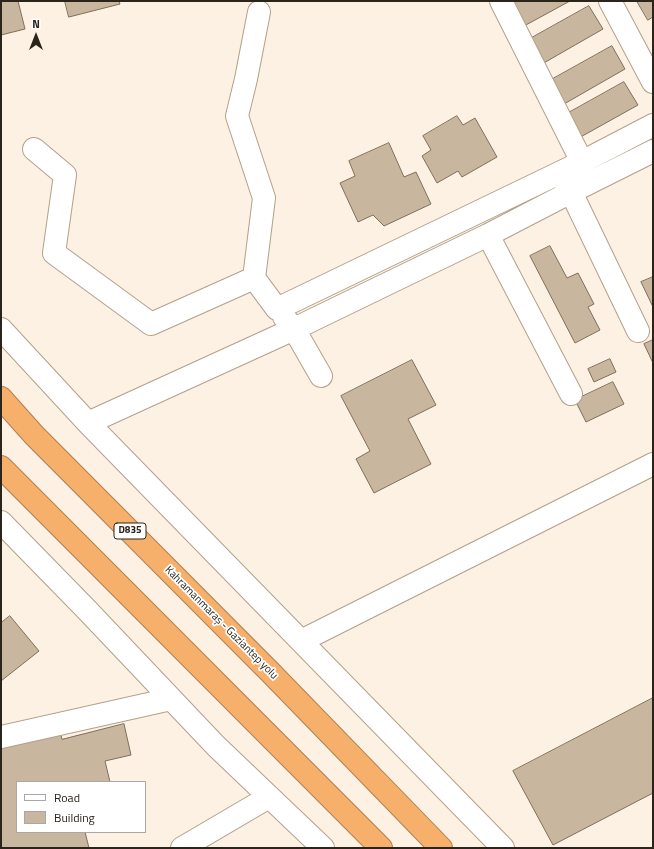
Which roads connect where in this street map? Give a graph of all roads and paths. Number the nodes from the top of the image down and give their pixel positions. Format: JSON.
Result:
{"nodes":[{"id":1,"x":501,"y":1,"type":"edge"},
{"id":2,"x":610,"y":1,"type":"edge"},
{"id":3,"x":259,"y":12,"type":"dead end"},
{"id":4,"x":653,"y":82,"type":"edge"},
{"id":5,"x":653,"y":125,"type":"edge"},
{"id":6,"x":34,"y":149,"type":"dead end"},
{"id":7,"x":653,"y":151,"type":"edge"},
{"id":8,"x":582,"y":162,"type":"junction"},
{"id":9,"x":560,"y":173,"type":"junction"},
{"id":10,"x":571,"y":192,"type":"junction"},
{"id":11,"x":488,"y":235,"type":"junction"},
{"id":12,"x":413,"y":243,"type":"junction"},
{"id":13,"x":424,"y":265,"type":"junction"},
{"id":14,"x":254,"y":278,"type":"junction"},
{"id":15,"x":277,"y":309,"type":"junction"},
{"id":16,"x":1,"y":329,"type":"edge"},
{"id":17,"x":294,"y":329,"type":"junction"},
{"id":18,"x":638,"y":331,"type":"dead end"},
{"id":19,"x":322,"y":376,"type":"dead end"},
{"id":20,"x":571,"y":394,"type":"dead end"},
{"id":21,"x":1,"y":398,"type":"edge"},
{"id":22,"x":88,"y":422,"type":"junction"},
{"id":23,"x":653,"y":464,"type":"edge"},
{"id":24,"x":1,"y":467,"type":"edge"},
{"id":25,"x":1,"y":522,"type":"edge"},
{"id":26,"x":301,"y":641,"type":"junction"},
{"id":27,"x":171,"y":699,"type":"junction"},
{"id":28,"x":1,"y":737,"type":"edge"},
{"id":29,"x":269,"y":797,"type":"junction"},
{"id":30,"x":182,"y":848,"type":"edge"},
{"id":31,"x":323,"y":848,"type":"edge"},
{"id":32,"x":381,"y":848,"type":"edge"},
{"id":33,"x":441,"y":848,"type":"edge"},
{"id":34,"x":503,"y":848,"type":"edge"}],
"edges":[{"from":1,"to":8,"type":"street"},
{"from":2,"to":4,"type":"street"},
{"from":3,"to":14,"type":"street"},
{"from":5,"to":8,"type":"street"},
{"from":6,"to":14,"type":"street"},
{"from":7,"to":10,"type":"street"},
{"from":8,"to":9,"type":"street"},
{"from":9,"to":10,"type":"street"},
{"from":9,"to":12,"type":"street"},
{"from":10,"to":11,"type":"street"},
{"from":10,"to":18,"type":"street"},
{"from":11,"to":13,"type":"street"},
{"from":11,"to":20,"type":"street"},
{"from":12,"to":13,"type":"street"},
{"from":12,"to":15,"type":"street"},
{"from":13,"to":17,"type":"street"},
{"from":14,"to":15,"type":"street"},
{"from":15,"to":17,"type":"street"},
{"from":16,"to":22,"type":"street"},
{"from":17,"to":19,"type":"street"},
{"from":17,"to":22,"type":"street"},
{"from":21,"to":33,"type":"highway","name":"Kahramanmaraş - Gaziantep yolu","number":"D835"},
{"from":22,"to":26,"type":"street"},
{"from":23,"to":26,"type":"street"},
{"from":24,"to":32,"type":"highway"},
{"from":25,"to":27,"type":"street"},
{"from":26,"to":34,"type":"street"},
{"from":27,"to":28,"type":"street"},
{"from":27,"to":29,"type":"street"},
{"from":29,"to":30,"type":"street"},
{"from":29,"to":31,"type":"street"}]}
